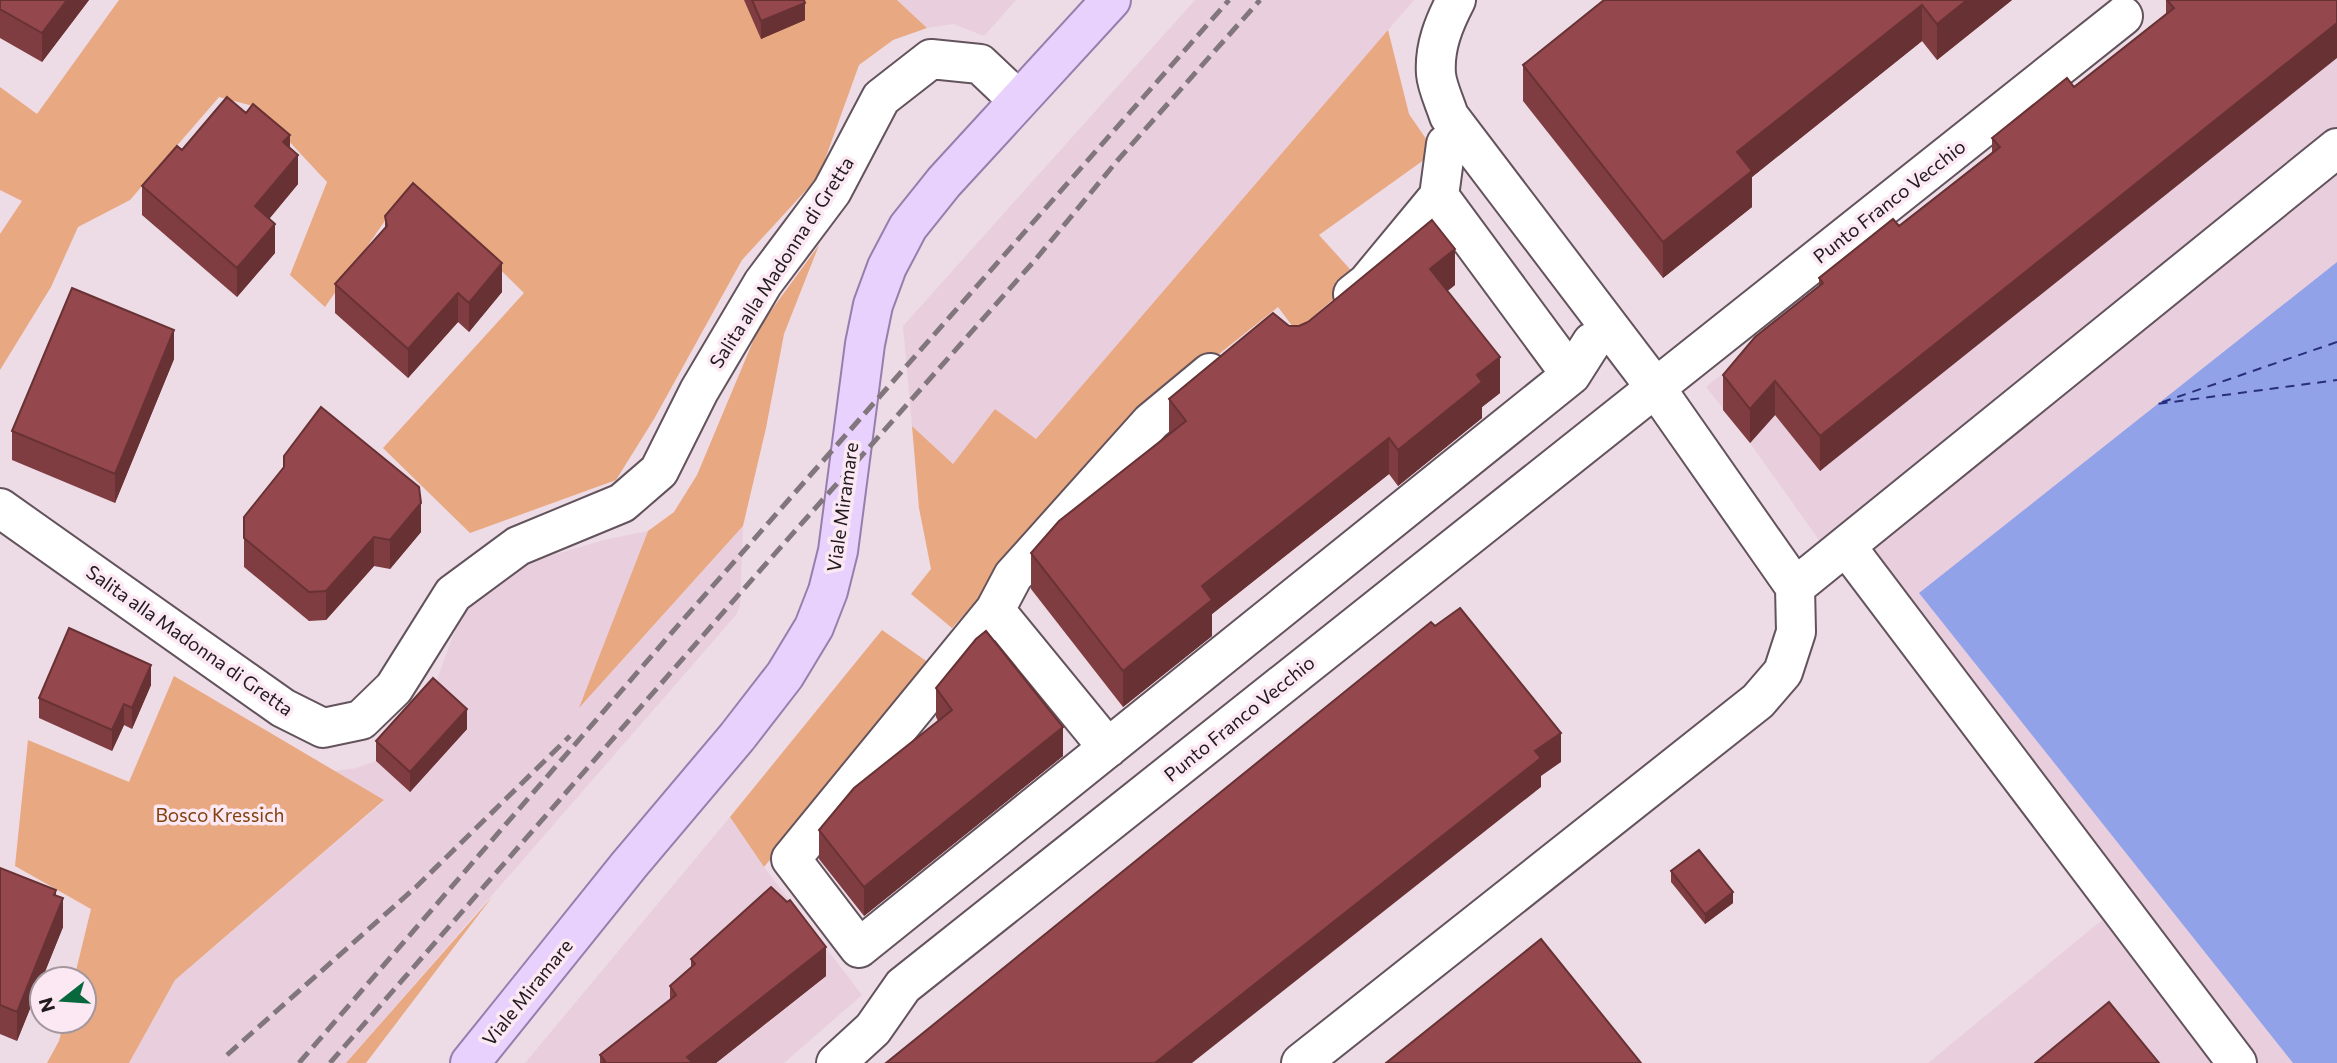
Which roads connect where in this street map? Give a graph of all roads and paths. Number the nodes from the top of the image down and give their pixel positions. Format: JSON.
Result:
{"nodes":[{"id":1,"x":1111,"y":0,"type":"edge"},
{"id":2,"x":1456,"y":0,"type":"edge"},
{"id":3,"x":2123,"y":16,"type":"dead end"},
{"id":4,"x":1018,"y":100,"type":"junction"},
{"id":5,"x":1446,"y":144,"type":"dead end"},
{"id":6,"x":2337,"y":148,"type":"edge"},
{"id":7,"x":1439,"y":196,"type":"junction"},
{"id":8,"x":1326,"y":316,"type":"edge"},
{"id":9,"x":1592,"y":342,"type":"dead end"},
{"id":10,"x":1234,"y":354,"type":"edge"},
{"id":11,"x":1571,"y":375,"type":"junction"},
{"id":12,"x":1656,"y":387,"type":"junction"},
{"id":13,"x":0,"y":508,"type":"edge"},
{"id":14,"x":1846,"y":546,"type":"junction"},
{"id":15,"x":1795,"y":587,"type":"junction"},
{"id":16,"x":995,"y":610,"type":"junction"},
{"id":17,"x":1108,"y":748,"type":"junction"},
{"id":18,"x":470,"y":1063,"type":"edge"},
{"id":19,"x":836,"y":1063,"type":"edge"},
{"id":20,"x":1301,"y":1063,"type":"edge"},
{"id":21,"x":2237,"y":1063,"type":"edge"}],
"edges":[{"from":1,"to":4,"type":"main road","name":"Viale Miramare"},
{"from":2,"to":12,"type":"street"},
{"from":3,"to":12,"type":"street","name":"Punto Franco Vecchio"},
{"from":4,"to":13,"type":"street","name":"Salita alla Madonna di Gretta"},
{"from":4,"to":18,"type":"main road","name":"Viale Miramare"},
{"from":5,"to":7,"type":"street"},
{"from":6,"to":14,"type":"street"},
{"from":7,"to":8,"type":"street"},
{"from":7,"to":11,"type":"street"},
{"from":9,"to":11,"type":"street"},
{"from":10,"to":16,"type":"street"},
{"from":11,"to":17,"type":"street"},
{"from":12,"to":15,"type":"street"},
{"from":12,"to":19,"type":"street","name":"Punto Franco Vecchio"},
{"from":14,"to":15,"type":"street"},
{"from":14,"to":21,"type":"street"},
{"from":15,"to":20,"type":"street"},
{"from":16,"to":17,"type":"street"},
{"from":16,"to":17,"type":"street"}]}
